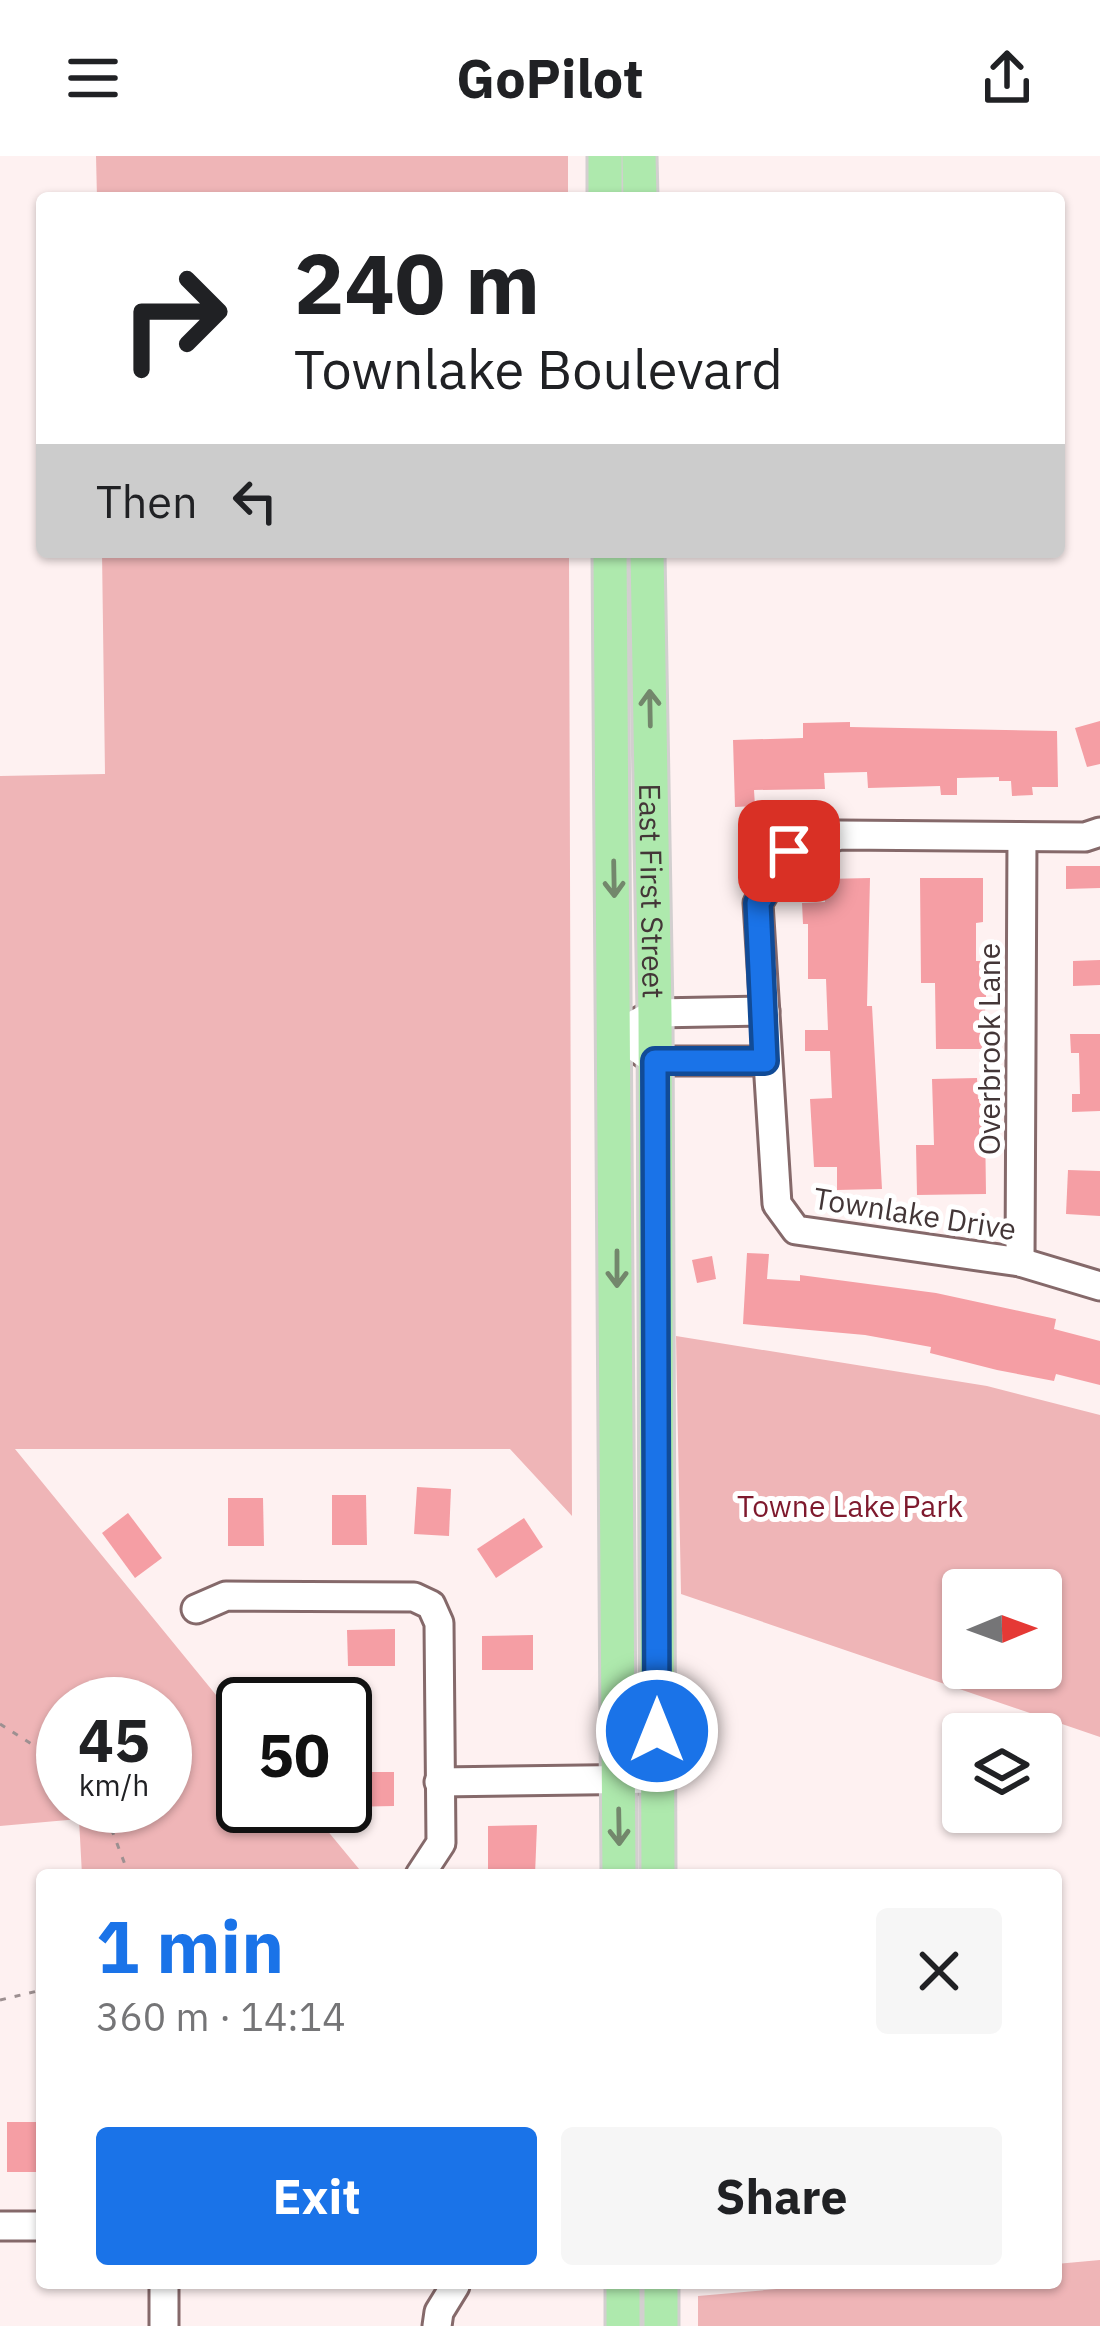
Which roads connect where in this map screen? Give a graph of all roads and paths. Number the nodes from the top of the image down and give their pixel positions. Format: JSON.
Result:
{"nodes":[{"id":1,"x":605,"y":156,"type":"edge"},
{"id":2,"x":640,"y":156,"type":"edge"},
{"id":3,"x":605,"y":192,"type":"edge"},
{"id":4,"x":640,"y":192,"type":"edge"},
{"id":5,"x":610,"y":558,"type":"edge"},
{"id":6,"x":647,"y":558,"type":"edge"},
{"id":7,"x":1100,"y":832,"type":"edge"},
{"id":8,"x":1022,"y":837,"type":"junction"},
{"id":9,"x":765,"y":1011,"type":"junction"},
{"id":10,"x":655,"y":1013,"type":"junction"},
{"id":11,"x":617,"y":1034,"type":"junction"},
{"id":12,"x":655,"y":1061,"type":"junction"},
{"id":13,"x":765,"y":1061,"type":"junction"},
{"id":14,"x":1020,"y":1262,"type":"junction"},
{"id":15,"x":1100,"y":1286,"type":"edge"},
{"id":16,"x":196,"y":1609,"type":"dead end"},
{"id":17,"x":0,"y":1724,"type":"edge"},
{"id":18,"x":36,"y":1747,"type":"edge"},
{"id":19,"x":657,"y":1779,"type":"junction"},
{"id":20,"x":618,"y":1780,"type":"junction"},
{"id":21,"x":439,"y":1782,"type":"junction"},
{"id":22,"x":113,"y":1833,"type":"edge"},
{"id":23,"x":127,"y":1869,"type":"edge"},
{"id":24,"x":424,"y":1869,"type":"edge"},
{"id":25,"x":619,"y":1869,"type":"edge"},
{"id":26,"x":658,"y":1869,"type":"edge"},
{"id":27,"x":36,"y":1991,"type":"edge"},
{"id":28,"x":0,"y":2000,"type":"edge"},
{"id":29,"x":0,"y":2226,"type":"edge"},
{"id":30,"x":36,"y":2226,"type":"edge"},
{"id":31,"x":164,"y":2289,"type":"edge"},
{"id":32,"x":454,"y":2289,"type":"edge"},
{"id":33,"x":623,"y":2289,"type":"edge"},
{"id":34,"x":661,"y":2289,"type":"edge"},
{"id":35,"x":164,"y":2326,"type":"edge"},
{"id":36,"x":437,"y":2326,"type":"edge"},
{"id":37,"x":623,"y":2326,"type":"edge"},
{"id":38,"x":662,"y":2326,"type":"edge"}],
"edges":[{"from":1,"to":3,"type":"main road"},
{"from":2,"to":4,"type":"main road"},
{"from":5,"to":11,"type":"main road","name":"East First Street","one_way":true},
{"from":10,"to":6,"type":"main road","name":"East First Street","one_way":true},
{"from":7,"to":8,"type":"street","name":"Townlake Drive"},
{"from":8,"to":9,"type":"street","name":"Townlake Drive"},
{"from":8,"to":14,"type":"street","name":"Overbrook Lane"},
{"from":9,"to":10,"type":"street"},
{"from":9,"to":13,"type":"street","name":"Townlake Drive"},
{"from":10,"to":11,"type":"street"},
{"from":10,"to":12,"type":"main road","name":"East First Street"},
{"from":11,"to":12,"type":"street"},
{"from":11,"to":20,"type":"main road","name":"East First Street","one_way":true},
{"from":12,"to":13,"type":"street"},
{"from":12,"to":19,"type":"main road","name":"East First Street"},
{"from":13,"to":14,"type":"street","name":"Townlake Drive"},
{"from":14,"to":15,"type":"street","name":"Townlake Drive"},
{"from":16,"to":21,"type":"street"},
{"from":17,"to":18,"type":"path"},
{"from":19,"to":20,"type":"street"},
{"from":19,"to":26,"type":"main road","name":"East First Street"},
{"from":20,"to":21,"type":"street"},
{"from":20,"to":25,"type":"main road","name":"East First Street","one_way":true},
{"from":21,"to":24,"type":"street"},
{"from":22,"to":23,"type":"path"},
{"from":27,"to":28,"type":"path"},
{"from":29,"to":30,"type":"street"},
{"from":31,"to":35,"type":"street"},
{"from":32,"to":36,"type":"street"},
{"from":33,"to":37,"type":"main road"},
{"from":34,"to":38,"type":"main road"}]}
